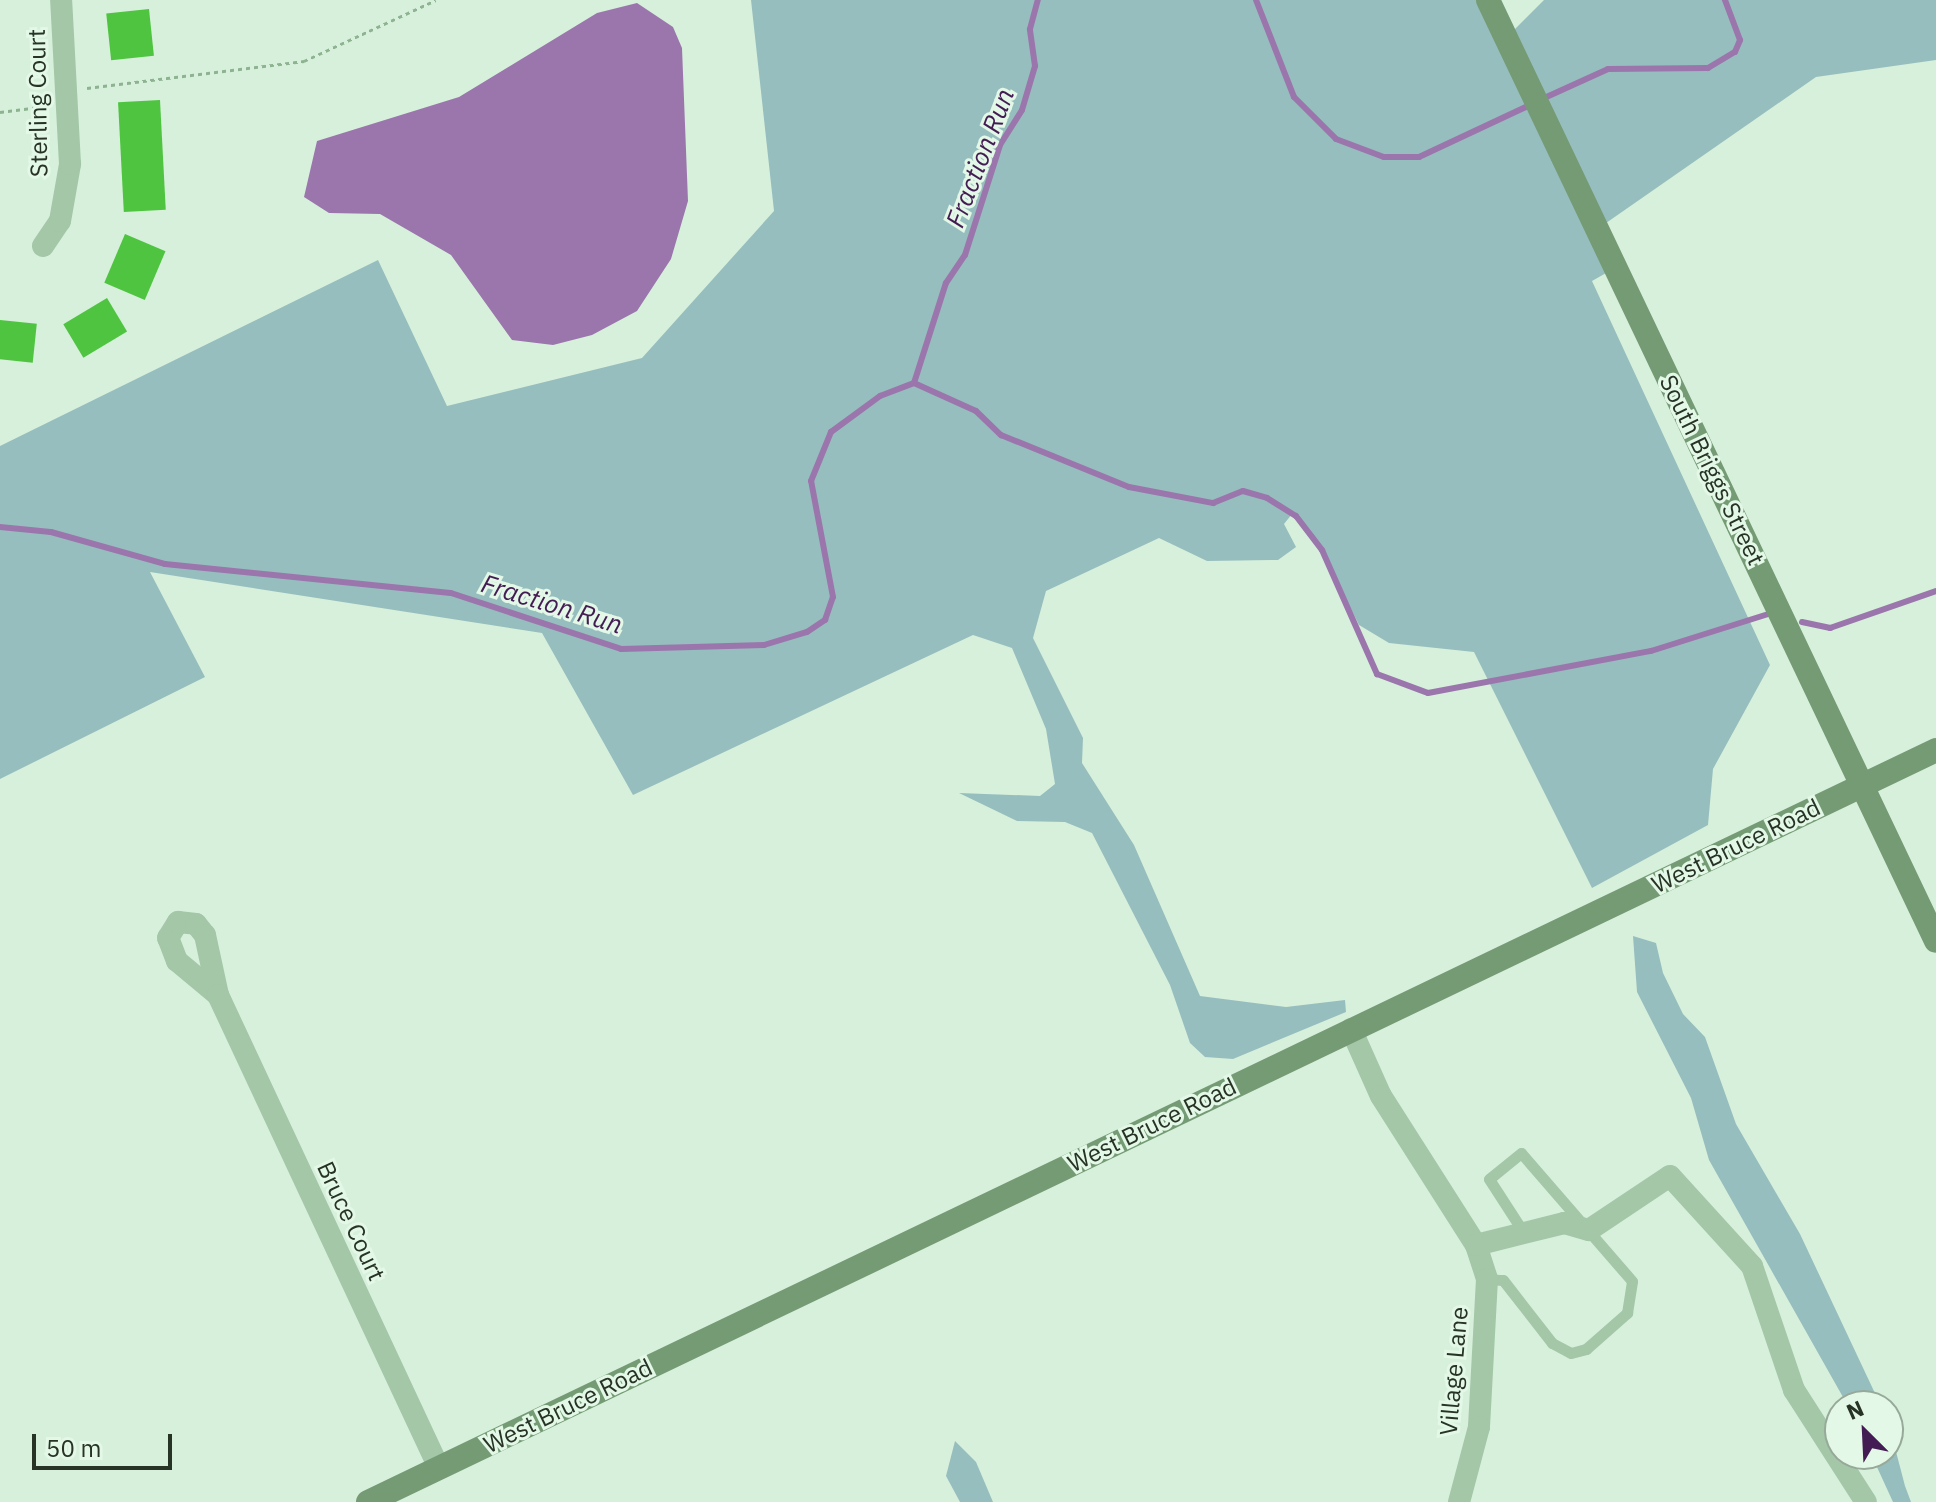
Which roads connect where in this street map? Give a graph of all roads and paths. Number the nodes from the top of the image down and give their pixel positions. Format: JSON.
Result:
{"nodes":[{"id":1,"x":61,"y":0,"type":"edge"},
{"id":2,"x":436,"y":0,"type":"edge"},
{"id":3,"x":1488,"y":0,"type":"edge"},
{"id":4,"x":69,"y":93,"type":"junction"},
{"id":5,"x":0,"y":112,"type":"edge"},
{"id":6,"x":43,"y":246,"type":"dead end"},
{"id":7,"x":1936,"y":750,"type":"edge"},
{"id":8,"x":1862,"y":785,"type":"junction"},
{"id":9,"x":1936,"y":941,"type":"edge"},
{"id":10,"x":218,"y":995,"type":"dead end"},
{"id":11,"x":1351,"y":1029,"type":"junction"},
{"id":12,"x":1589,"y":1230,"type":"junction"},
{"id":13,"x":1524,"y":1233,"type":"junction"},
{"id":14,"x":1476,"y":1245,"type":"junction"},
{"id":15,"x":1487,"y":1279,"type":"junction"},
{"id":16,"x":439,"y":1468,"type":"junction"},
{"id":17,"x":368,"y":1502,"type":"edge"},
{"id":18,"x":1459,"y":1502,"type":"edge"},
{"id":19,"x":1866,"y":1502,"type":"edge"}],
"edges":[{"from":1,"to":4,"type":"street","name":"Sterling Court"},
{"from":2,"to":4,"type":"path"},
{"from":3,"to":8,"type":"street","name":"South Briggs Street"},
{"from":4,"to":5,"type":"path"},
{"from":4,"to":6,"type":"street","name":"Sterling Court"},
{"from":7,"to":8,"type":"street","name":"West Bruce Road"},
{"from":8,"to":9,"type":"street","name":"South Briggs Street"},
{"from":8,"to":11,"type":"street","name":"West Bruce Road"},
{"from":10,"to":16,"type":"street","name":"Bruce Court"},
{"from":11,"to":14,"type":"street","name":"Village Lane"},
{"from":11,"to":16,"type":"street","name":"West Bruce Road"},
{"from":12,"to":13,"type":"street"},
{"from":12,"to":13,"type":"lane"},
{"from":12,"to":15,"type":"lane"},
{"from":12,"to":19,"type":"street"},
{"from":13,"to":14,"type":"street"},
{"from":14,"to":15,"type":"street","name":"Village Lane"},
{"from":15,"to":18,"type":"street","name":"Village Lane"},
{"from":16,"to":17,"type":"street","name":"West Bruce Road"}]}
